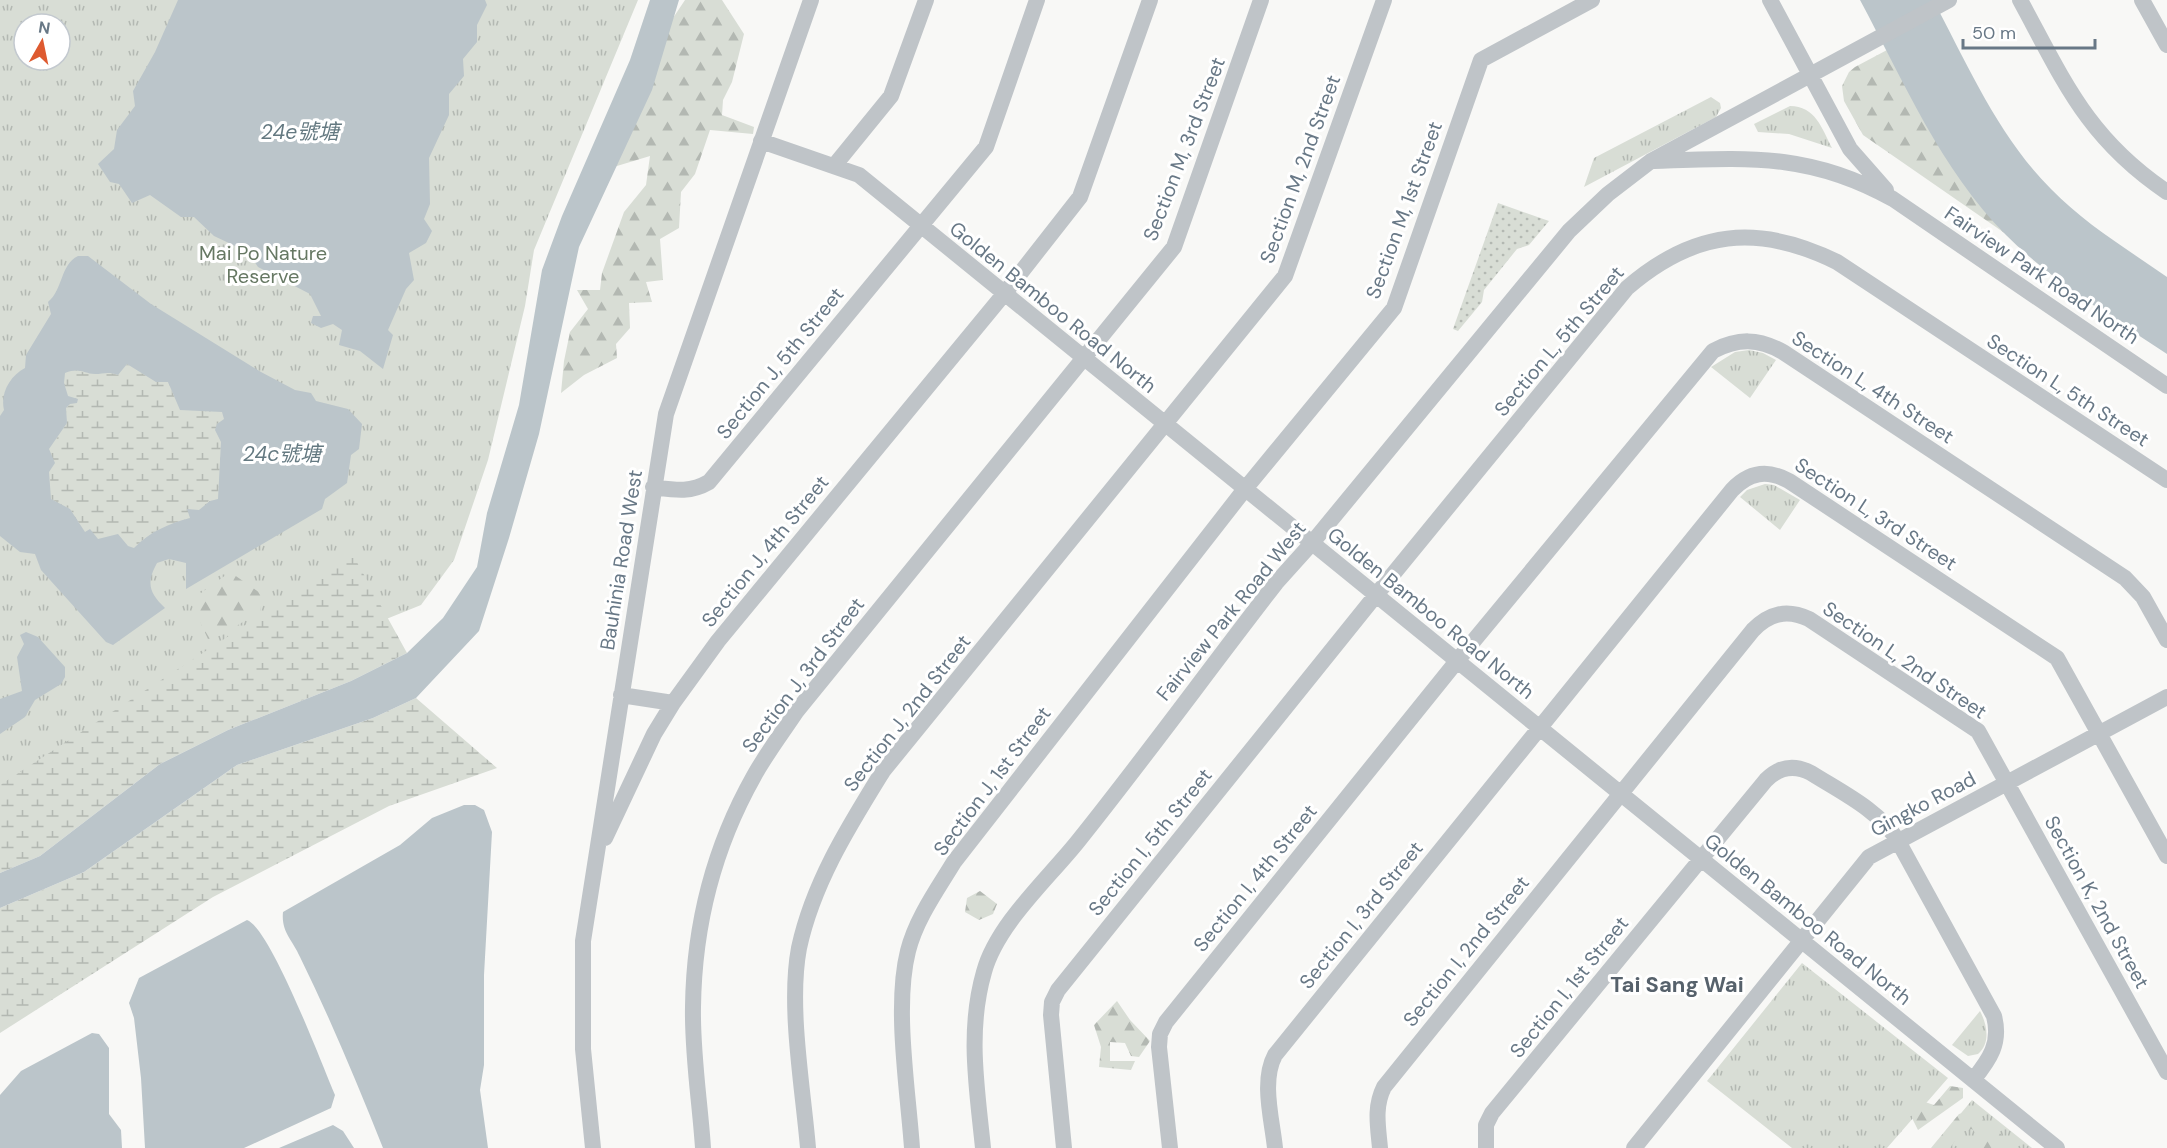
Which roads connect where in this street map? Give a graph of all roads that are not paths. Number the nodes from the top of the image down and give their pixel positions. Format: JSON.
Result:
{"nodes":[{"id":1,"x":811,"y":0,"type":"edge"},
{"id":2,"x":926,"y":0,"type":"edge"},
{"id":3,"x":1038,"y":0,"type":"edge"},
{"id":4,"x":1150,"y":0,"type":"edge"},
{"id":5,"x":1262,"y":0,"type":"edge"},
{"id":6,"x":1384,"y":0,"type":"edge"},
{"id":7,"x":1592,"y":0,"type":"edge"},
{"id":8,"x":1770,"y":0,"type":"edge"},
{"id":9,"x":2020,"y":0,"type":"edge"},
{"id":10,"x":2142,"y":0,"type":"edge"},
{"id":11,"x":1943,"y":3,"type":"edge"},
{"id":12,"x":2167,"y":45,"type":"edge"},
{"id":13,"x":1810,"y":74,"type":"junction"},
{"id":14,"x":761,"y":141,"type":"junction"},
{"id":15,"x":1651,"y":161,"type":"junction"},
{"id":16,"x":834,"y":166,"type":"junction"},
{"id":17,"x":2167,"y":192,"type":"edge"},
{"id":18,"x":1893,"y":199,"type":"junction"},
{"id":19,"x":921,"y":226,"type":"junction"},
{"id":20,"x":1004,"y":294,"type":"junction"},
{"id":21,"x":1083,"y":357,"type":"junction"},
{"id":22,"x":2167,"y":386,"type":"edge"},
{"id":23,"x":1166,"y":425,"type":"junction"},
{"id":24,"x":2167,"y":480,"type":"edge"},
{"id":25,"x":653,"y":487,"type":"junction"},
{"id":26,"x":1245,"y":489,"type":"junction"},
{"id":27,"x":1312,"y":543,"type":"junction"},
{"id":28,"x":1376,"y":595,"type":"junction"},
{"id":29,"x":2167,"y":640,"type":"edge"},
{"id":30,"x":1457,"y":661,"type":"junction"},
{"id":31,"x":621,"y":695,"type":"junction"},
{"id":32,"x":2167,"y":697,"type":"edge"},
{"id":33,"x":673,"y":703,"type":"junction"},
{"id":34,"x":1538,"y":727,"type":"junction"},
{"id":35,"x":2099,"y":733,"type":"junction"},
{"id":36,"x":2007,"y":783,"type":"junction"},
{"id":37,"x":1620,"y":793,"type":"junction"},
{"id":38,"x":1898,"y":841,"type":"junction"},
{"id":39,"x":2167,"y":856,"type":"edge"},
{"id":40,"x":595,"y":859,"type":"junction"},
{"id":41,"x":1701,"y":859,"type":"junction"},
{"id":42,"x":1802,"y":941,"type":"junction"},
{"id":43,"x":2167,"y":1072,"type":"edge"},
{"id":44,"x":1973,"y":1080,"type":"junction"},
{"id":45,"x":593,"y":1148,"type":"edge"},
{"id":46,"x":703,"y":1148,"type":"edge"},
{"id":47,"x":808,"y":1148,"type":"edge"},
{"id":48,"x":912,"y":1148,"type":"edge"},
{"id":49,"x":983,"y":1148,"type":"edge"},
{"id":50,"x":1064,"y":1148,"type":"edge"},
{"id":51,"x":1170,"y":1148,"type":"edge"},
{"id":52,"x":1275,"y":1148,"type":"edge"},
{"id":53,"x":1380,"y":1148,"type":"edge"},
{"id":54,"x":1486,"y":1148,"type":"edge"},
{"id":55,"x":1635,"y":1148,"type":"edge"},
{"id":56,"x":2057,"y":1148,"type":"edge"}],
"edges":[{"from":1,"to":14,"type":"street","name":"Bauhinia Road West"},
{"from":2,"to":16,"type":"street"},
{"from":3,"to":19,"type":"street","name":"Section J, 5th Street"},
{"from":4,"to":20,"type":"street","name":"Section J, 4th Street"},
{"from":5,"to":21,"type":"street","name":"Section M, 3rd Street"},
{"from":6,"to":23,"type":"street","name":"Section M, 2nd Street"},
{"from":7,"to":26,"type":"street","name":"Section M, 1st Street"},
{"from":8,"to":13,"type":"street"},
{"from":9,"to":17,"type":"street"},
{"from":10,"to":12,"type":"street"},
{"from":11,"to":13,"type":"street","name":"Fairview Park Road West"},
{"from":13,"to":15,"type":"street","name":"Fairview Park Road West"},
{"from":13,"to":18,"type":"street"},
{"from":14,"to":16,"type":"street","name":"Golden Bamboo Road North"},
{"from":14,"to":25,"type":"street","name":"Bauhinia Road West"},
{"from":15,"to":18,"type":"street"},
{"from":15,"to":27,"type":"street","name":"Fairview Park Road West"},
{"from":16,"to":19,"type":"street","name":"Golden Bamboo Road North"},
{"from":18,"to":22,"type":"street","name":"Fairview Park Road North"},
{"from":19,"to":20,"type":"street","name":"Golden Bamboo Road North"},
{"from":19,"to":25,"type":"street","name":"Section J, 5th Street"},
{"from":20,"to":21,"type":"street","name":"Golden Bamboo Road North"},
{"from":20,"to":33,"type":"street","name":"Section J, 4th Street"},
{"from":21,"to":23,"type":"street","name":"Golden Bamboo Road North"},
{"from":21,"to":46,"type":"street","name":"Section J, 3rd Street"},
{"from":23,"to":26,"type":"street","name":"Golden Bamboo Road North"},
{"from":23,"to":47,"type":"street","name":"Section J, 2nd Street"},
{"from":24,"to":28,"type":"street","name":"Section L, 5th Street"},
{"from":25,"to":31,"type":"street","name":"Bauhinia Road West"},
{"from":26,"to":27,"type":"street","name":"Golden Bamboo Road North"},
{"from":26,"to":48,"type":"street","name":"Section J, 1st Street"},
{"from":27,"to":28,"type":"street","name":"Golden Bamboo Road North"},
{"from":27,"to":49,"type":"street","name":"Fairview Park Road West"},
{"from":28,"to":30,"type":"street","name":"Golden Bamboo Road North"},
{"from":28,"to":50,"type":"street","name":"Section I, 5th Street"},
{"from":29,"to":30,"type":"street","name":"Section L, 4th Street"},
{"from":30,"to":34,"type":"street","name":"Golden Bamboo Road North"},
{"from":30,"to":51,"type":"street","name":"Section I, 4th Street"},
{"from":31,"to":33,"type":"street"},
{"from":31,"to":40,"type":"street","name":"Bauhinia Road West"},
{"from":32,"to":35,"type":"street","name":"Gingko Road"},
{"from":33,"to":40,"type":"street","name":"Section J, 4th Street"},
{"from":34,"to":35,"type":"street","name":"Section L, 3rd Street"},
{"from":34,"to":37,"type":"street","name":"Golden Bamboo Road North"},
{"from":34,"to":52,"type":"street","name":"Section I, 3rd Street"},
{"from":35,"to":36,"type":"street","name":"Gingko Road"},
{"from":35,"to":39,"type":"street","name":"Section L, 3rd Street"},
{"from":36,"to":37,"type":"street","name":"Section L, 2nd Street"},
{"from":36,"to":38,"type":"street","name":"Gingko Road"},
{"from":36,"to":43,"type":"street","name":"Section K, 2nd Street"},
{"from":37,"to":41,"type":"street","name":"Golden Bamboo Road North"},
{"from":37,"to":53,"type":"street","name":"Section I, 2nd Street"},
{"from":38,"to":41,"type":"street","name":"Section I, 1st Street"},
{"from":38,"to":42,"type":"street","name":"Gingko Road"},
{"from":38,"to":44,"type":"street","name":"Section I, 1st Street"},
{"from":40,"to":45,"type":"street","name":"Bauhinia Road West"},
{"from":41,"to":42,"type":"street","name":"Golden Bamboo Road North"},
{"from":41,"to":54,"type":"street","name":"Section I, 1st Street"},
{"from":42,"to":44,"type":"street","name":"Golden Bamboo Road North"},
{"from":42,"to":55,"type":"street","name":"Gingko Road"},
{"from":44,"to":56,"type":"street","name":"Golden Bamboo Road North"}]}
